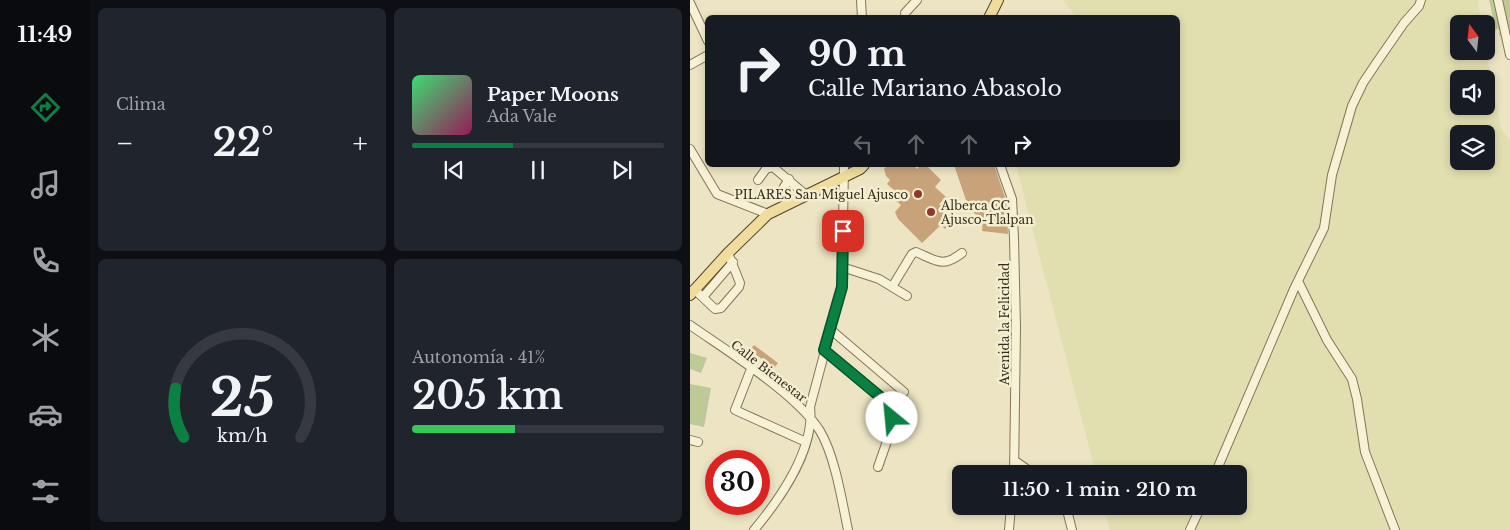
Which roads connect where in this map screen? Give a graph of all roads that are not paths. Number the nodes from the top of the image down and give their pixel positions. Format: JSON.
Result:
{"nodes":[{"id":1,"x":861,"y":0,"type":"edge"},
{"id":2,"x":917,"y":0,"type":"edge"},
{"id":3,"x":998,"y":0,"type":"edge"},
{"id":4,"x":1422,"y":0,"type":"edge"},
{"id":5,"x":1498,"y":0,"type":"edge"},
{"id":6,"x":690,"y":3,"type":"edge"},
{"id":7,"x":905,"y":12,"type":"dead end"},
{"id":8,"x":862,"y":15,"type":"edge"},
{"id":9,"x":990,"y":15,"type":"edge"},
{"id":10,"x":705,"y":35,"type":"edge"},
{"id":11,"x":1510,"y":55,"type":"edge"},
{"id":12,"x":705,"y":57,"type":"edge"},
{"id":13,"x":690,"y":64,"type":"edge"},
{"id":14,"x":690,"y":149,"type":"edge"},
{"id":15,"x":844,"y":167,"type":"edge"},
{"id":16,"x":861,"y":167,"type":"edge"},
{"id":17,"x":1001,"y":167,"type":"edge"},
{"id":18,"x":844,"y":177,"type":"junction"},
{"id":19,"x":789,"y":179,"type":"junction"},
{"id":20,"x":758,"y":180,"type":"dead end"},
{"id":21,"x":779,"y":195,"type":"dead end"},
{"id":22,"x":806,"y":195,"type":"junction"},
{"id":23,"x":768,"y":214,"type":"junction"},
{"id":24,"x":962,"y":252,"type":"dead end"},
{"id":25,"x":730,"y":258,"type":"junction"},
{"id":26,"x":842,"y":267,"type":"junction"},
{"id":27,"x":1298,"y":281,"type":"junction"},
{"id":28,"x":892,"y":287,"type":"junction"},
{"id":29,"x":692,"y":292,"type":"edge"},
{"id":30,"x":907,"y":296,"type":"dead end"},
{"id":31,"x":702,"y":297,"type":"junction"},
{"id":32,"x":690,"y":325,"type":"edge"},
{"id":33,"x":830,"y":330,"type":"junction"},
{"id":34,"x":824,"y":350,"type":"junction"},
{"id":35,"x":751,"y":369,"type":"junction"},
{"id":36,"x":904,"y":392,"type":"dead end"},
{"id":37,"x":812,"y":422,"type":"junction"},
{"id":38,"x":806,"y":442,"type":"junction"},
{"id":39,"x":1015,"y":461,"type":"junction"},
{"id":40,"x":1015,"y":465,"type":"edge"},
{"id":41,"x":1021,"y":465,"type":"edge"},
{"id":42,"x":1219,"y":465,"type":"edge"},
{"id":43,"x":878,"y":467,"type":"dead end"},
{"id":44,"x":1010,"y":515,"type":"edge"},
{"id":45,"x":1068,"y":515,"type":"edge"},
{"id":46,"x":1196,"y":515,"type":"edge"},
{"id":47,"x":754,"y":530,"type":"edge"},
{"id":48,"x":848,"y":530,"type":"edge"},
{"id":49,"x":1007,"y":530,"type":"edge"},
{"id":50,"x":1072,"y":530,"type":"edge"},
{"id":51,"x":1190,"y":530,"type":"edge"},
{"id":52,"x":1395,"y":530,"type":"edge"}],
"edges":[{"from":1,"to":8,"type":"street"},
{"from":2,"to":7,"type":"street"},
{"from":3,"to":9,"type":"main road"},
{"from":4,"to":27,"type":"street"},
{"from":5,"to":11,"type":"street"},
{"from":6,"to":10,"type":"street"},
{"from":12,"to":13,"type":"street"},
{"from":14,"to":23,"type":"street"},
{"from":15,"to":18,"type":"street"},
{"from":16,"to":18,"type":"main road"},
{"from":17,"to":39,"type":"street","name":"Avenida la Felicidad"},
{"from":18,"to":22,"type":"main road"},
{"from":18,"to":26,"type":"street"},
{"from":19,"to":20,"type":"street"},
{"from":19,"to":21,"type":"street"},
{"from":19,"to":22,"type":"street"},
{"from":22,"to":23,"type":"main road"},
{"from":23,"to":25,"type":"main road"},
{"from":24,"to":28,"type":"street"},
{"from":25,"to":29,"type":"main road"},
{"from":25,"to":31,"type":"street"},
{"from":25,"to":31,"type":"street"},
{"from":26,"to":28,"type":"street"},
{"from":26,"to":33,"type":"street"},
{"from":27,"to":42,"type":"street"},
{"from":27,"to":52,"type":"street"},
{"from":28,"to":30,"type":"street"},
{"from":29,"to":31,"type":"street"},
{"from":32,"to":35,"type":"street","name":"Calle Bienestar"},
{"from":33,"to":34,"type":"street"},
{"from":33,"to":36,"type":"street"},
{"from":34,"to":37,"type":"street"},
{"from":34,"to":43,"type":"street"},
{"from":35,"to":37,"type":"street","name":"Calle Bienestar"},
{"from":35,"to":38,"type":"street"},
{"from":37,"to":38,"type":"street"},
{"from":37,"to":48,"type":"street","name":"Calle Bienestar"},
{"from":38,"to":47,"type":"street"},
{"from":39,"to":40,"type":"street","name":"Avenida la Felicidad"},
{"from":39,"to":41,"type":"street"},
{"from":44,"to":49,"type":"street"},
{"from":45,"to":50,"type":"street"},
{"from":46,"to":51,"type":"street"}]}
